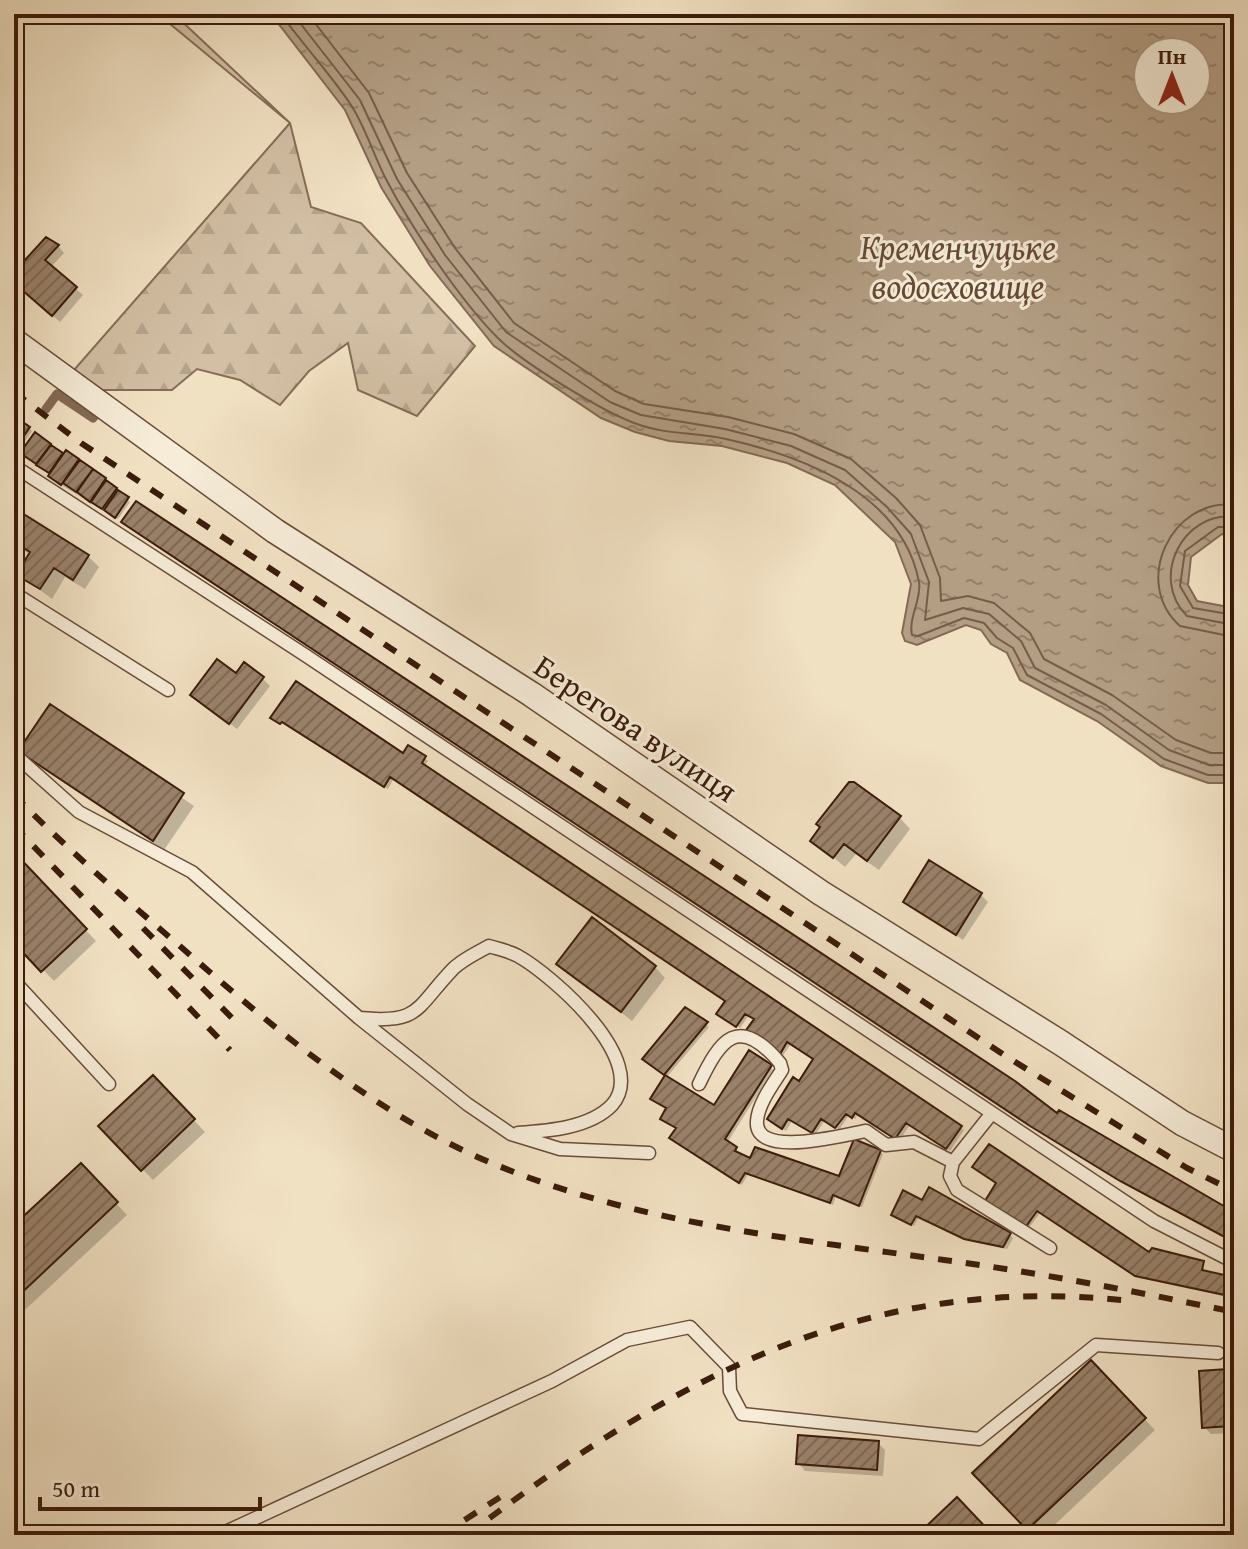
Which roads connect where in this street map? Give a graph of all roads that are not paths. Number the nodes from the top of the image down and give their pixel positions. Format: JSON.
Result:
{"nodes":[{"id":1,"x":14,"y":341,"type":"edge"},
{"id":2,"x":14,"y":466,"type":"edge"},
{"id":3,"x":14,"y":593,"type":"edge"},
{"id":4,"x":168,"y":690,"type":"dead end"},
{"id":5,"x":14,"y":754,"type":"edge"},
{"id":6,"x":14,"y":981,"type":"edge"},
{"id":7,"x":359,"y":1018,"type":"junction"},
{"id":8,"x":109,"y":1084,"type":"dead end"},
{"id":9,"x":699,"y":1084,"type":"dead end"},
{"id":10,"x":992,"y":1113,"type":"junction"},
{"id":11,"x":511,"y":1134,"type":"junction"},
{"id":12,"x":1234,"y":1150,"type":"edge"},
{"id":13,"x":649,"y":1153,"type":"dead end"},
{"id":14,"x":953,"y":1162,"type":"junction"},
{"id":15,"x":1050,"y":1248,"type":"dead end"},
{"id":16,"x":1234,"y":1262,"type":"edge"},
{"id":17,"x":1218,"y":1353,"type":"dead end"},
{"id":18,"x":219,"y":1535,"type":"edge"}],
"edges":[{"from":1,"to":12,"type":"street","name":"Берегова вулиця"},
{"from":2,"to":10,"type":"lane"},
{"from":3,"to":4,"type":"lane"},
{"from":5,"to":7,"type":"lane"},
{"from":6,"to":8,"type":"lane"},
{"from":7,"to":11,"type":"lane"},
{"from":7,"to":11,"type":"lane"},
{"from":9,"to":14,"type":"lane"},
{"from":10,"to":14,"type":"lane"},
{"from":10,"to":16,"type":"lane"},
{"from":11,"to":13,"type":"lane"},
{"from":14,"to":15,"type":"lane"},
{"from":17,"to":18,"type":"lane"}]}
